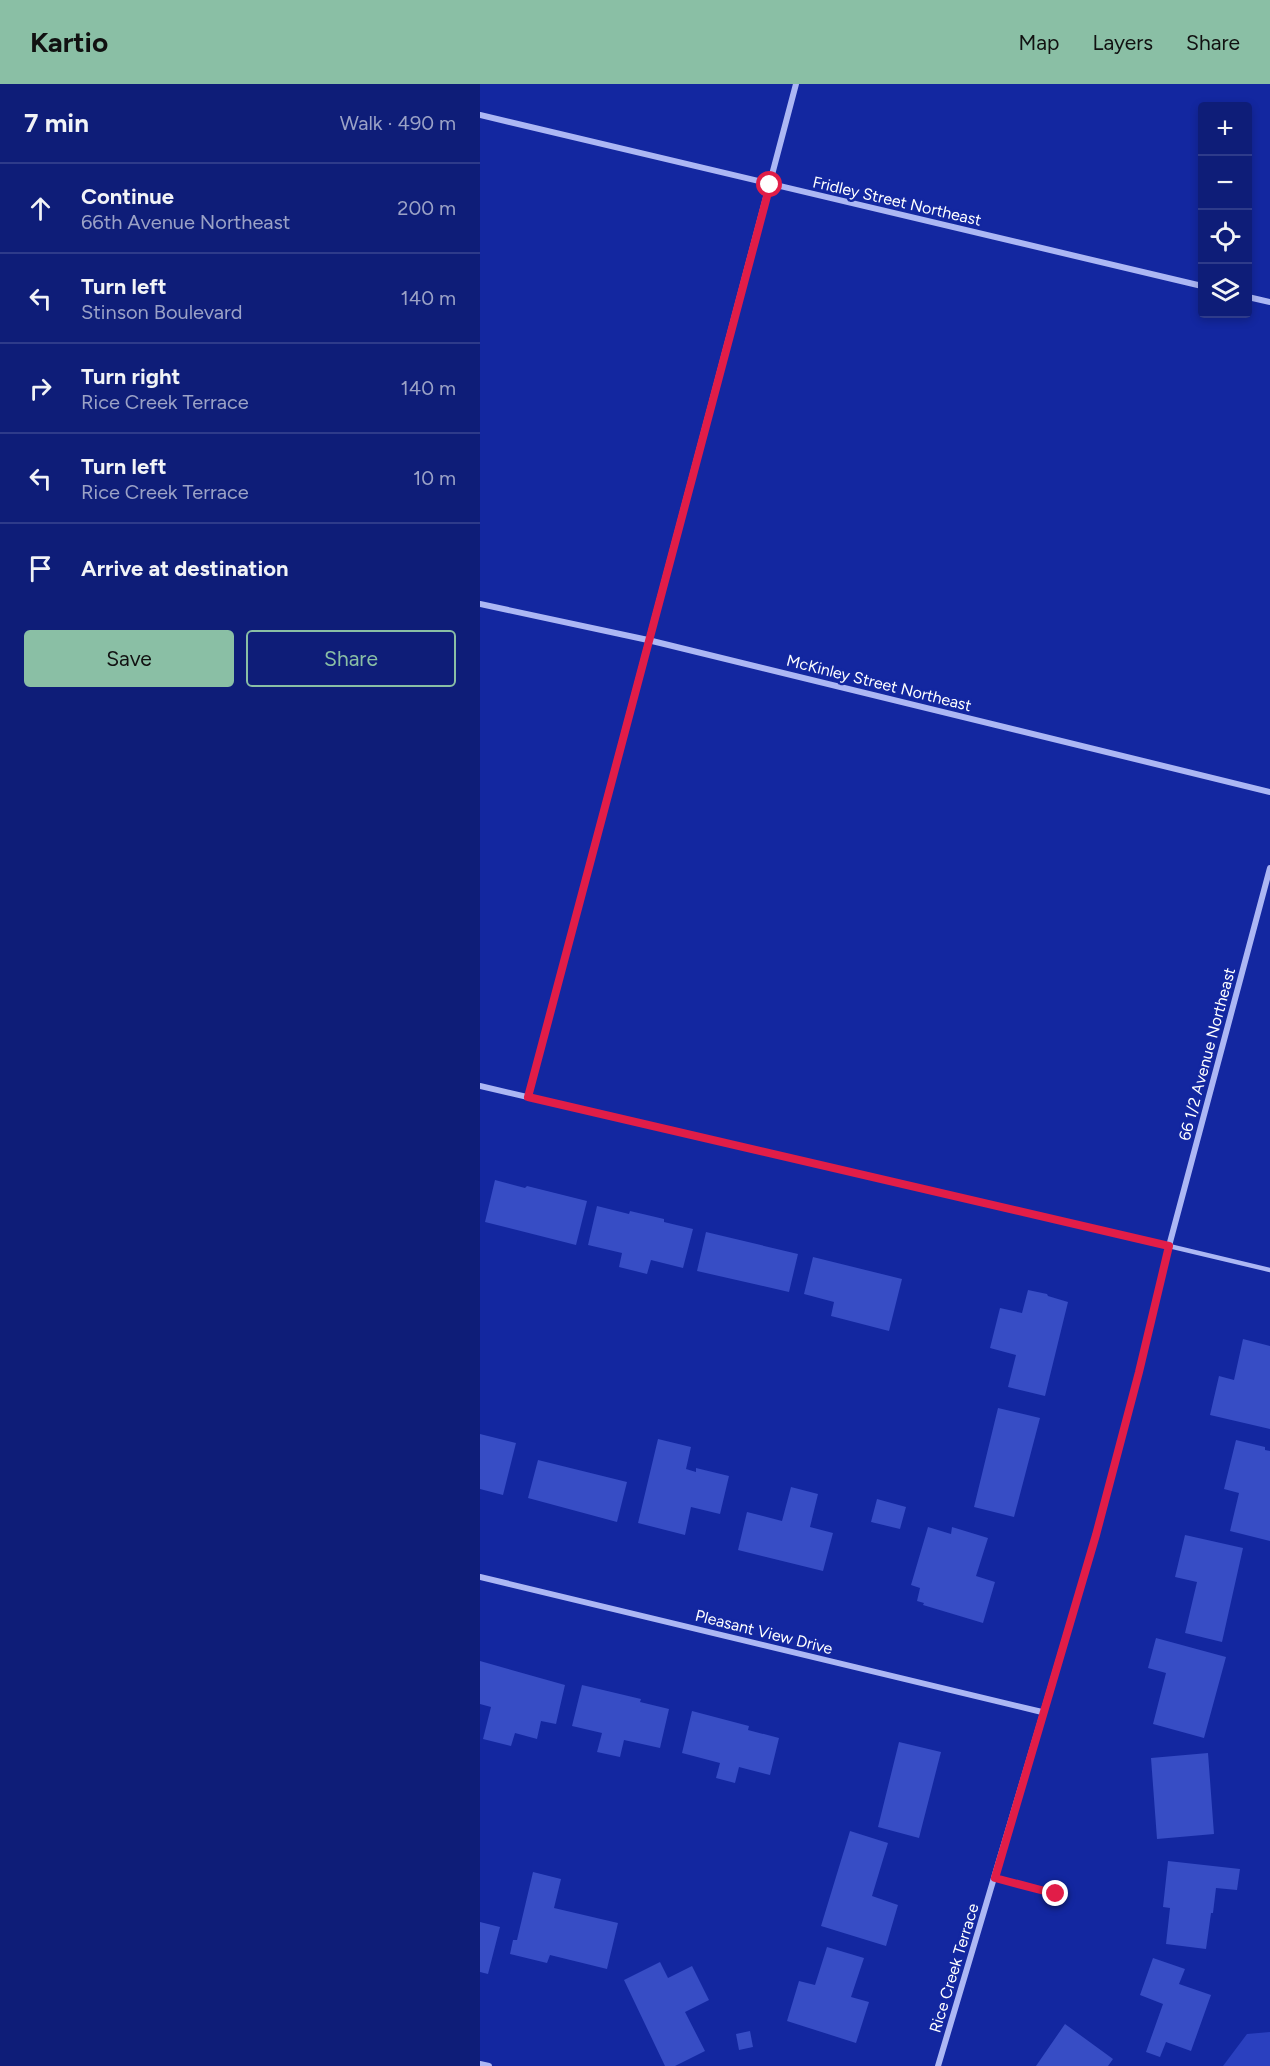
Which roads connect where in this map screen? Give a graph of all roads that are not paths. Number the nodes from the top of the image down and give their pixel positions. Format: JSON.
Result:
{"nodes":[{"id":1,"x":796,"y":84,"type":"edge"},
{"id":2,"x":480,"y":116,"type":"edge"},
{"id":3,"x":770,"y":185,"type":"junction"},
{"id":4,"x":1198,"y":285,"type":"edge"},
{"id":5,"x":1252,"y":298,"type":"edge"},
{"id":6,"x":1270,"y":302,"type":"edge"},
{"id":7,"x":480,"y":604,"type":"edge"},
{"id":8,"x":648,"y":640,"type":"junction"},
{"id":9,"x":1270,"y":792,"type":"edge"},
{"id":10,"x":1270,"y":868,"type":"edge"},
{"id":11,"x":480,"y":1086,"type":"edge"},
{"id":12,"x":528,"y":1097,"type":"junction"},
{"id":13,"x":1169,"y":1246,"type":"junction"},
{"id":14,"x":1270,"y":1270,"type":"edge"},
{"id":15,"x":480,"y":1577,"type":"edge"},
{"id":16,"x":1042,"y":1713,"type":"junction"},
{"id":17,"x":995,"y":1878,"type":"junction"},
{"id":18,"x":1056,"y":1894,"type":"dead end"},
{"id":19,"x":480,"y":2064,"type":"edge"},
{"id":20,"x":489,"y":2066,"type":"edge"},
{"id":21,"x":938,"y":2066,"type":"edge"}],
"edges":[{"from":1,"to":3,"type":"street"},
{"from":2,"to":3,"type":"street","name":"Fridley Street Northeast"},
{"from":3,"to":4,"type":"street","name":"Fridley Street Northeast"},
{"from":3,"to":8,"type":"street"},
{"from":5,"to":6,"type":"street"},
{"from":7,"to":8,"type":"street","name":"McKinley Street Northeast"},
{"from":8,"to":9,"type":"street","name":"McKinley Street Northeast"},
{"from":8,"to":12,"type":"street"},
{"from":10,"to":13,"type":"street","name":"66 1/2 Avenue Northeast"},
{"from":11,"to":12,"type":"street"},
{"from":12,"to":13,"type":"street"},
{"from":13,"to":14,"type":"lane"},
{"from":13,"to":16,"type":"street","name":"Rice Creek Terrace"},
{"from":15,"to":16,"type":"street","name":"Pleasant View Drive"},
{"from":16,"to":17,"type":"street","name":"Rice Creek Terrace"},
{"from":17,"to":18,"type":"street"},
{"from":17,"to":21,"type":"street","name":"Rice Creek Terrace"},
{"from":19,"to":20,"type":"street"}]}
